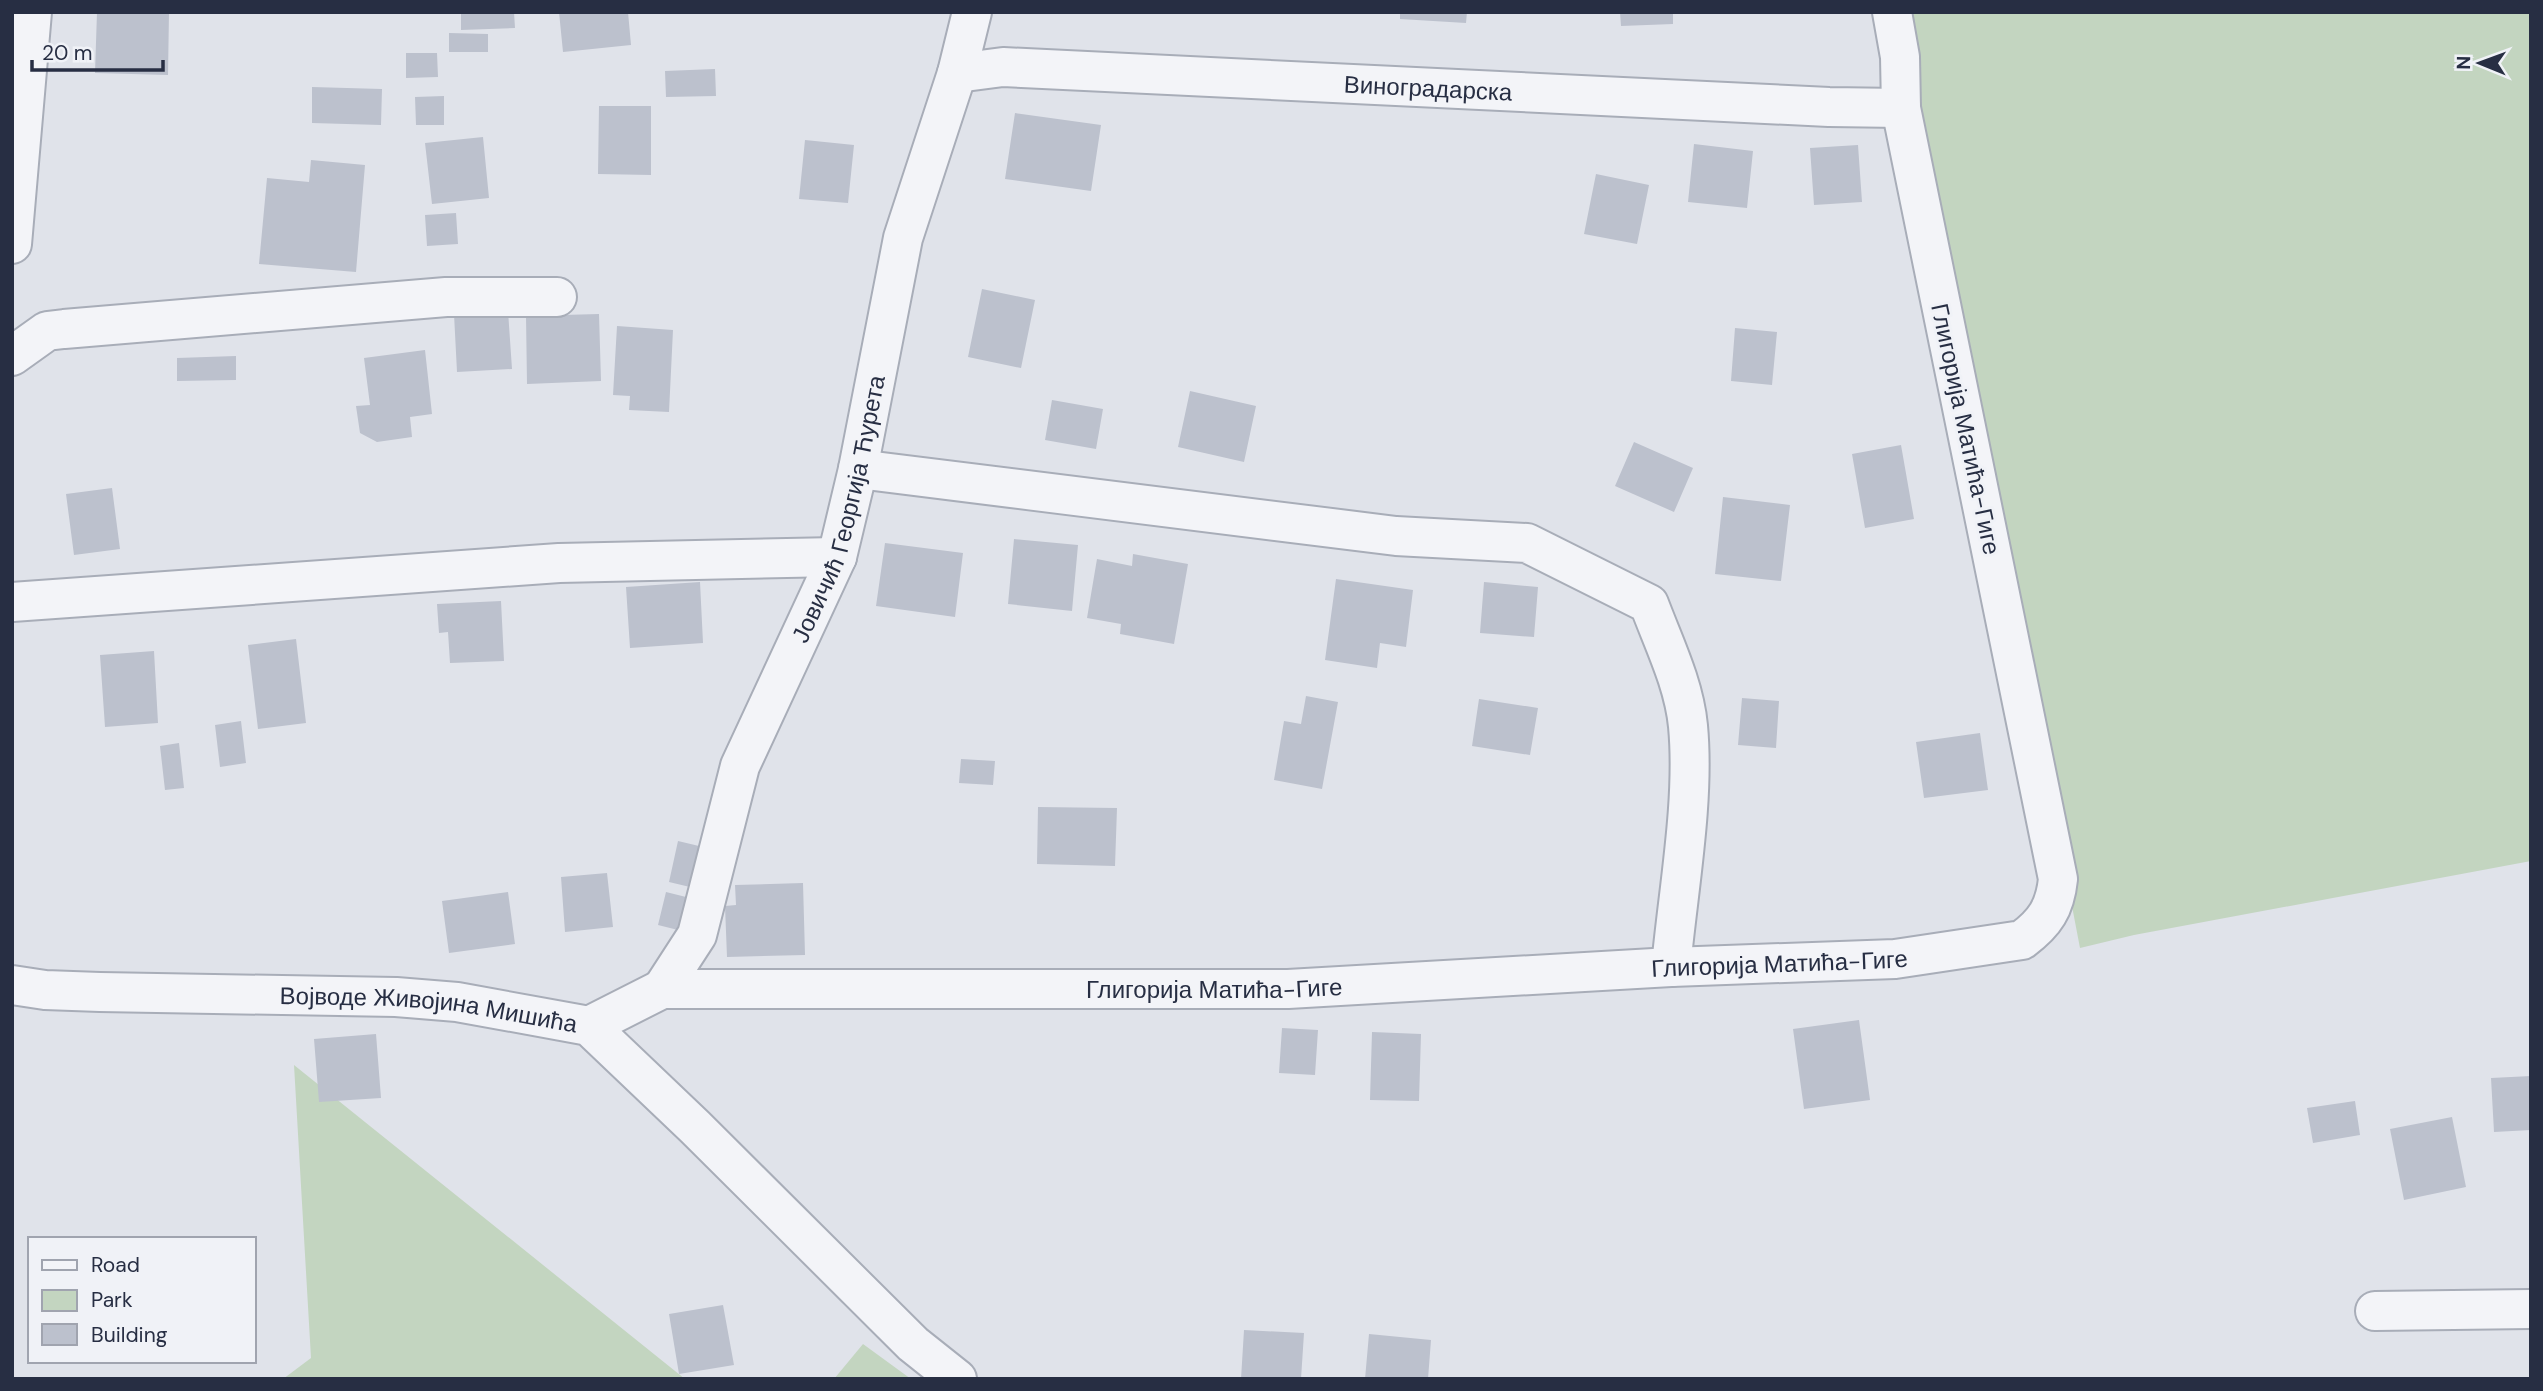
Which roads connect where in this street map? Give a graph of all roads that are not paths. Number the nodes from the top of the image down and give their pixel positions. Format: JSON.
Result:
{"nodes":[{"id":1,"x":32,"y":12,"type":"edge"},
{"id":2,"x":972,"y":12,"type":"edge"},
{"id":3,"x":1892,"y":12,"type":"edge"},
{"id":4,"x":957,"y":74,"type":"junction"},
{"id":5,"x":1901,"y":108,"type":"junction"},
{"id":6,"x":12,"y":244,"type":"edge"},
{"id":7,"x":557,"y":297,"type":"dead end"},
{"id":8,"x":12,"y":356,"type":"edge"},
{"id":9,"x":858,"y":469,"type":"junction"},
{"id":10,"x":837,"y":557,"type":"junction"},
{"id":11,"x":12,"y":602,"type":"edge"},
{"id":12,"x":1671,"y":967,"type":"junction"},
{"id":13,"x":12,"y":985,"type":"edge"},
{"id":14,"x":663,"y":989,"type":"junction"},
{"id":15,"x":589,"y":1026,"type":"junction"},
{"id":16,"x":2531,"y":1309,"type":"edge"},
{"id":17,"x":2375,"y":1311,"type":"dead end"},
{"id":18,"x":957,"y":1379,"type":"edge"}],
"edges":[{"from":1,"to":6,"type":"street"},
{"from":2,"to":4,"type":"street","name":"Јовичић Георгија Ћурета"},
{"from":3,"to":5,"type":"street","name":"Глигорија Матића-Гиге"},
{"from":4,"to":5,"type":"street","name":"Виноградарска"},
{"from":4,"to":9,"type":"street","name":"Јовичић Георгија Ћурета"},
{"from":5,"to":12,"type":"street","name":"Глигорија Матића-Гиге"},
{"from":7,"to":8,"type":"street"},
{"from":9,"to":10,"type":"street","name":"Јовичић Георгија Ћурета"},
{"from":9,"to":12,"type":"street"},
{"from":10,"to":11,"type":"street"},
{"from":10,"to":14,"type":"street","name":"Јовичић Георгија Ћурета"},
{"from":12,"to":14,"type":"street","name":"Глигорија Матића-Гиге"},
{"from":13,"to":15,"type":"street","name":"Војводе Живојина Мишића"},
{"from":14,"to":15,"type":"street","name":"Глигорија Матића-Гиге"},
{"from":15,"to":18,"type":"street","name":"Војводе Живојина Мишића"},
{"from":16,"to":17,"type":"street"}]}
